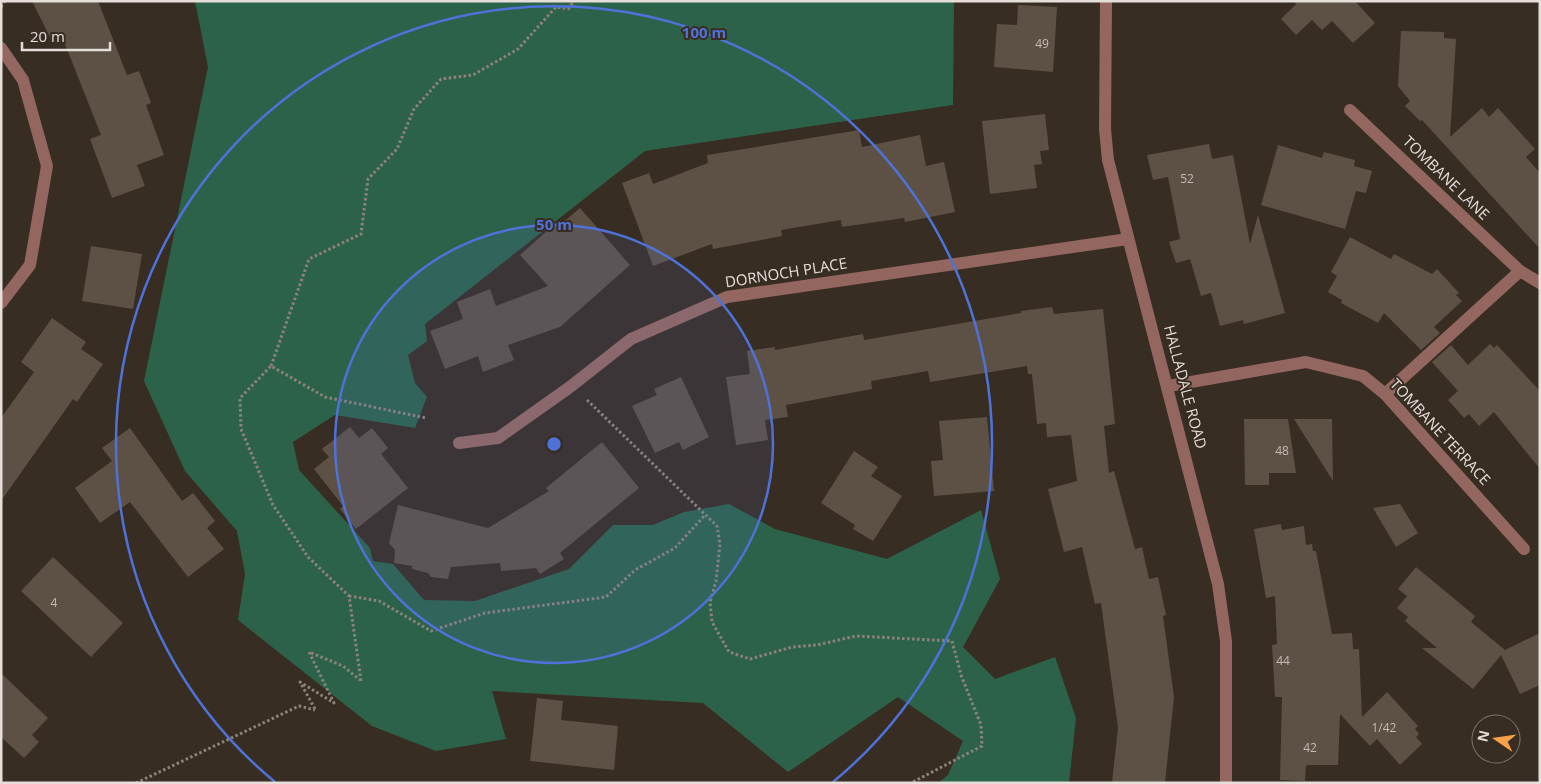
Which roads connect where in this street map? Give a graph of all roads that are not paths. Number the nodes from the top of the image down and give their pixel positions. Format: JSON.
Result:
{"nodes":[{"id":1,"x":1106,"y":1,"type":"edge"},
{"id":2,"x":1,"y":48,"type":"edge"},
{"id":3,"x":1350,"y":110,"type":"dead end"},
{"id":4,"x":1128,"y":239,"type":"junction"},
{"id":5,"x":1520,"y":271,"type":"junction"},
{"id":6,"x":1540,"y":283,"type":"edge"},
{"id":7,"x":1,"y":303,"type":"edge"},
{"id":8,"x":1168,"y":386,"type":"junction"},
{"id":9,"x":1385,"y":394,"type":"junction"},
{"id":10,"x":459,"y":443,"type":"dead end"},
{"id":11,"x":1524,"y":549,"type":"dead end"},
{"id":12,"x":1226,"y":783,"type":"edge"}],
"edges":[{"from":1,"to":4,"type":"street","name":"HALLADALE ROAD"},
{"from":2,"to":7,"type":"street"},
{"from":3,"to":5,"type":"street","name":"TOMBANE LANE"},
{"from":4,"to":8,"type":"street","name":"HALLADALE ROAD"},
{"from":4,"to":10,"type":"street","name":"DORNOCH PLACE"},
{"from":5,"to":6,"type":"street","name":"TOMBANE LANE"},
{"from":5,"to":9,"type":"street"},
{"from":8,"to":9,"type":"street","name":"TOMBANE TERRACE"},
{"from":8,"to":12,"type":"street","name":"HALLADALE ROAD"},
{"from":9,"to":11,"type":"street","name":"TOMBANE TERRACE"}]}
